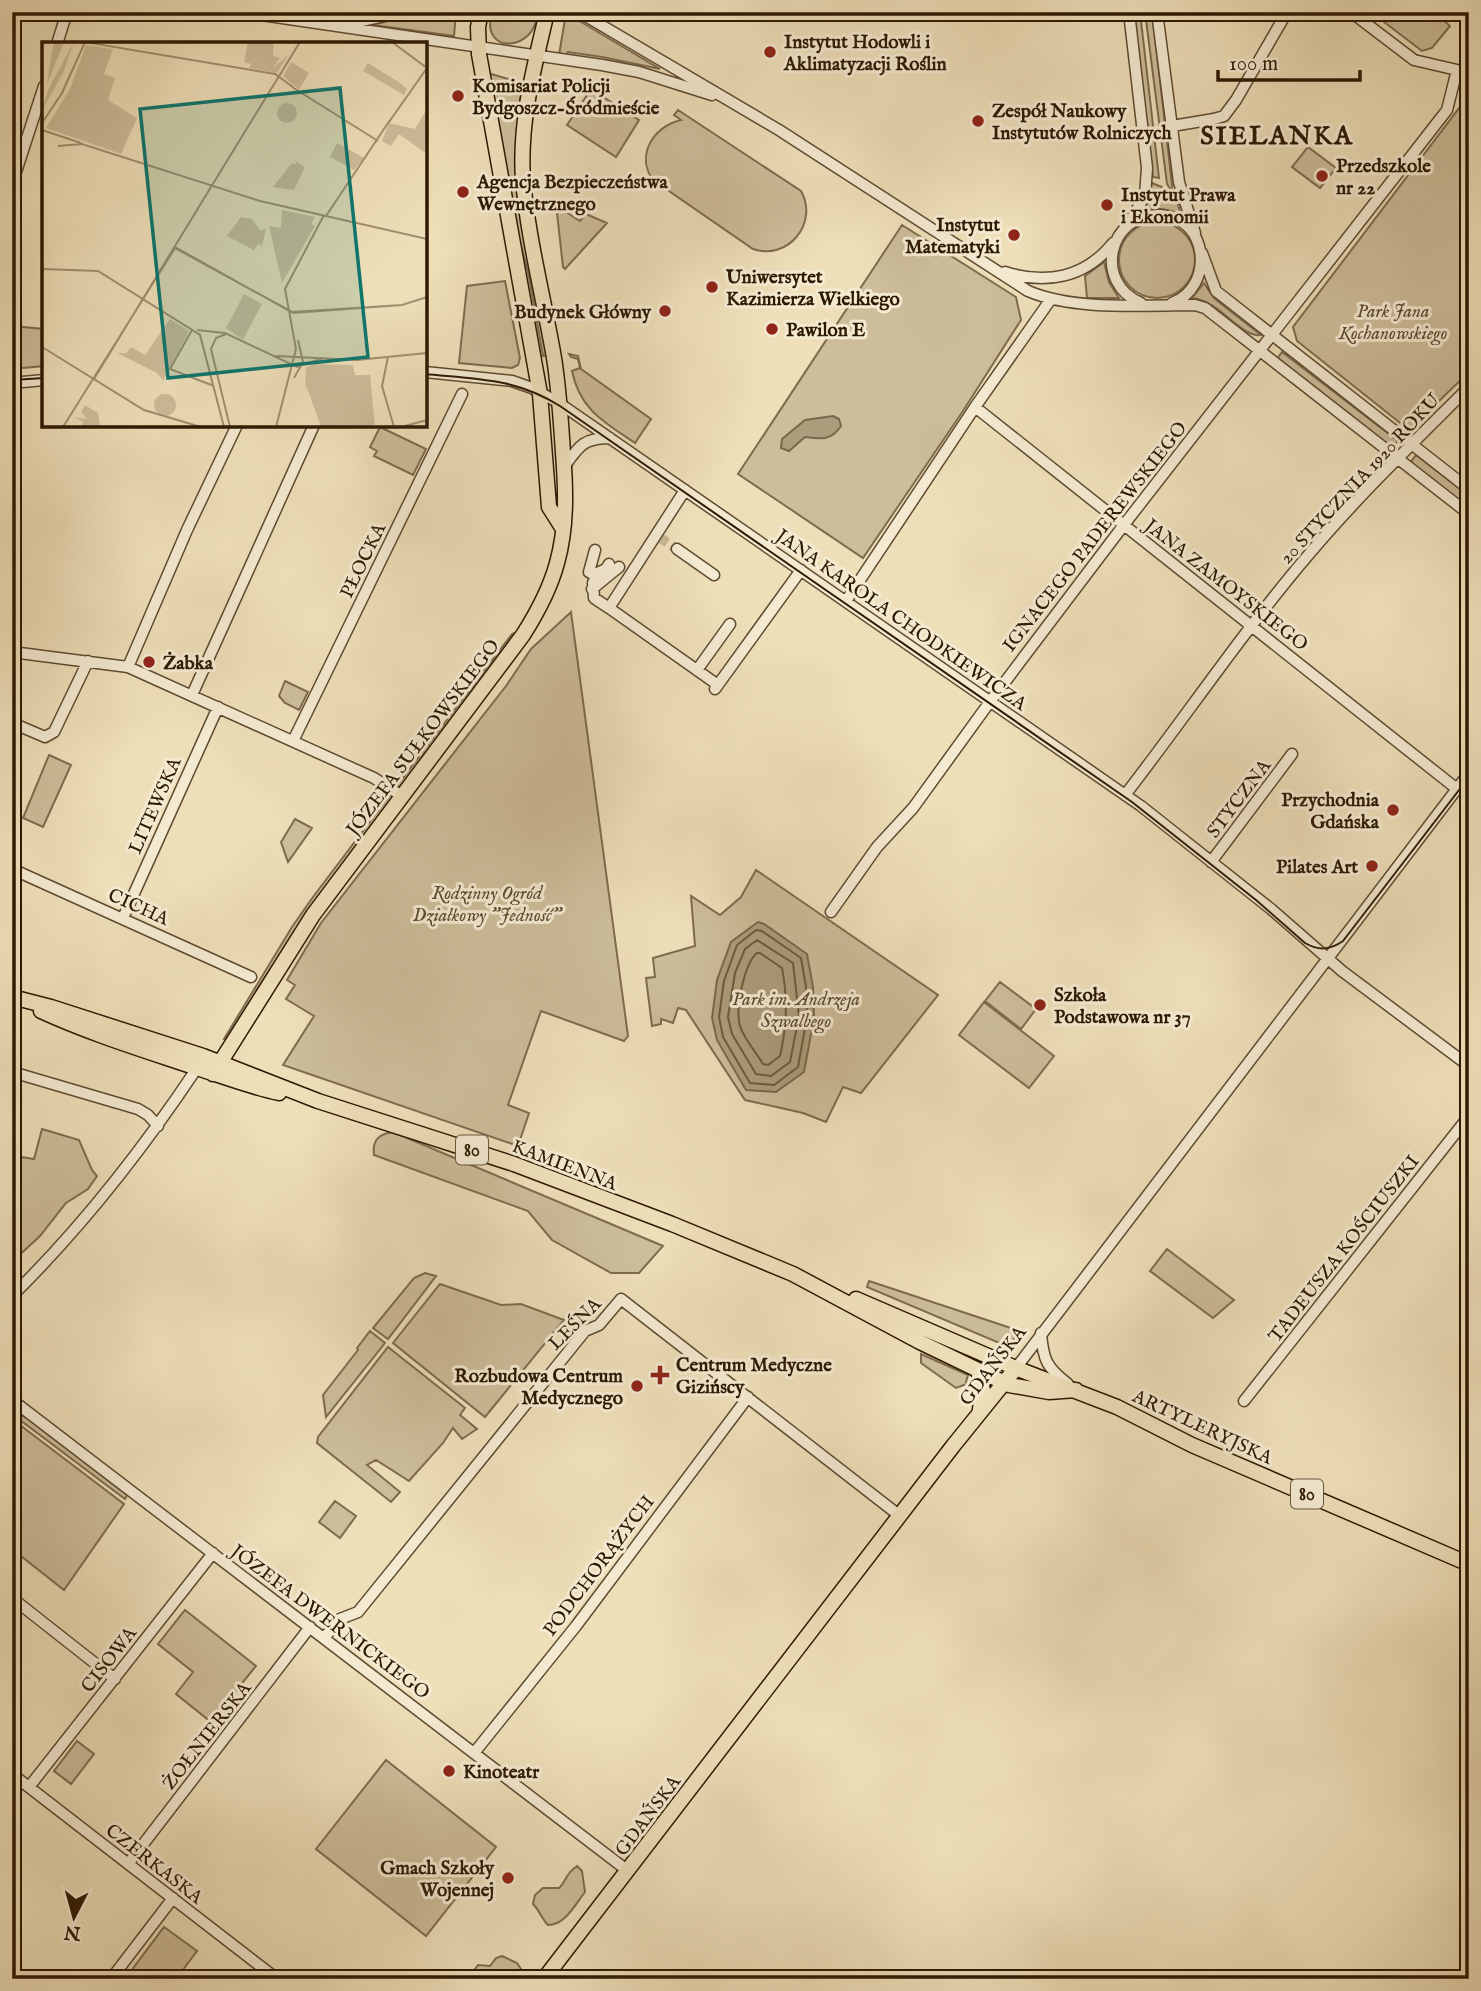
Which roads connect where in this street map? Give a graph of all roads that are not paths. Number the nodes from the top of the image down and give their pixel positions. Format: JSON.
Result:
{"nodes":[{"id":1,"x":67,"y":12,"type":"edge"},
{"id":2,"x":241,"y":12,"type":"edge"},
{"id":3,"x":402,"y":12,"type":"edge"},
{"id":4,"x":481,"y":12,"type":"edge"},
{"id":5,"x":547,"y":12,"type":"edge"},
{"id":6,"x":579,"y":12,"type":"edge"},
{"id":7,"x":1129,"y":12,"type":"edge"},
{"id":8,"x":1157,"y":12,"type":"edge"},
{"id":9,"x":1287,"y":12,"type":"edge"},
{"id":10,"x":1351,"y":12,"type":"edge"},
{"id":11,"x":335,"y":26,"type":"junction"},
{"id":12,"x":396,"y":39,"type":"edge"},
{"id":13,"x":58,"y":42,"type":"edge"},
{"id":14,"x":427,"y":42,"type":"edge"},
{"id":15,"x":427,"y":42,"type":"edge"},
{"id":16,"x":478,"y":47,"type":"junction"},
{"id":17,"x":537,"y":57,"type":"junction"},
{"id":18,"x":42,"y":92,"type":"edge"},
{"id":19,"x":731,"y":102,"type":"junction"},
{"id":20,"x":1172,"y":126,"type":"junction"},
{"id":21,"x":12,"y":184,"type":"edge"},
{"id":22,"x":1122,"y":231,"type":"junction"},
{"id":23,"x":1196,"y":238,"type":"junction"},
{"id":24,"x":1202,"y":253,"type":"junction"},
{"id":25,"x":994,"y":268,"type":"junction"},
{"id":26,"x":1051,"y":299,"type":"junction"},
{"id":27,"x":1144,"y":304,"type":"junction"},
{"id":28,"x":1169,"y":304,"type":"junction"},
{"id":29,"x":1272,"y":335,"type":"junction"},
{"id":30,"x":1260,"y":350,"type":"junction"},
{"id":31,"x":427,"y":372,"type":"edge"},
{"id":32,"x":42,"y":380,"type":"edge"},
{"id":33,"x":12,"y":383,"type":"edge"},
{"id":34,"x":1469,"y":387,"type":"edge"},
{"id":35,"x":539,"y":391,"type":"junction"},
{"id":36,"x":462,"y":394,"type":"dead end"},
{"id":37,"x":559,"y":403,"type":"junction"},
{"id":38,"x":975,"y":407,"type":"junction"},
{"id":39,"x":236,"y":427,"type":"edge"},
{"id":40,"x":313,"y":427,"type":"edge"},
{"id":41,"x":610,"y":438,"type":"junction"},
{"id":42,"x":1411,"y":443,"type":"junction"},
{"id":43,"x":1397,"y":458,"type":"junction"},
{"id":44,"x":564,"y":467,"type":"junction"},
{"id":45,"x":1469,"y":489,"type":"edge"},
{"id":46,"x":685,"y":490,"type":"junction"},
{"id":47,"x":1469,"y":514,"type":"edge"},
{"id":48,"x":1123,"y":526,"type":"junction"},
{"id":49,"x":564,"y":529,"type":"junction"},
{"id":50,"x":677,"y":549,"type":"tunnel mouth"},
{"id":51,"x":596,"y":550,"type":"dead end"},
{"id":52,"x":801,"y":570,"type":"junction"},
{"id":53,"x":714,"y":575,"type":"dead end"},
{"id":54,"x":596,"y":576,"type":"junction"},
{"id":55,"x":592,"y":589,"type":"junction"},
{"id":56,"x":846,"y":601,"type":"junction"},
{"id":57,"x":609,"y":608,"type":"junction"},
{"id":58,"x":730,"y":624,"type":"dead end"},
{"id":59,"x":1252,"y":626,"type":"junction"},
{"id":60,"x":12,"y":652,"type":"edge"},
{"id":61,"x":88,"y":661,"type":"junction"},
{"id":62,"x":128,"y":667,"type":"junction"},
{"id":63,"x":697,"y":670,"type":"junction"},
{"id":64,"x":192,"y":695,"type":"junction"},
{"id":65,"x":990,"y":701,"type":"junction"},
{"id":66,"x":218,"y":707,"type":"junction"},
{"id":67,"x":12,"y":728,"type":"edge"},
{"id":68,"x":293,"y":741,"type":"junction"},
{"id":69,"x":1292,"y":754,"type":"dead end"},
{"id":70,"x":1469,"y":774,"type":"edge"},
{"id":71,"x":1274,"y":778,"type":"junction"},
{"id":72,"x":1286,"y":786,"type":"dead end"},
{"id":73,"x":1457,"y":789,"type":"junction"},
{"id":74,"x":1125,"y":795,"type":"junction"},
{"id":75,"x":402,"y":796,"type":"junction"},
{"id":76,"x":1211,"y":862,"type":"junction"},
{"id":77,"x":12,"y":869,"type":"edge"},
{"id":78,"x":831,"y":912,"type":"dead end"},
{"id":79,"x":123,"y":918,"type":"junction"},
{"id":80,"x":1328,"y":958,"type":"junction"},
{"id":81,"x":251,"y":977,"type":"dead end"},
{"id":82,"x":12,"y":998,"type":"edge"},
{"id":83,"x":200,"y":1062,"type":"junction"},
{"id":84,"x":1469,"y":1066,"type":"edge"},
{"id":85,"x":216,"y":1068,"type":"junction"},
{"id":86,"x":12,"y":1072,"type":"edge"},
{"id":87,"x":1469,"y":1116,"type":"edge"},
{"id":88,"x":158,"y":1126,"type":"junction"},
{"id":89,"x":793,"y":1274,"type":"junction"},
{"id":90,"x":12,"y":1296,"type":"edge"},
{"id":91,"x":1041,"y":1333,"type":"junction"},
{"id":92,"x":1016,"y":1368,"type":"junction"},
{"id":93,"x":978,"y":1370,"type":"junction"},
{"id":94,"x":1004,"y":1383,"type":"junction"},
{"id":95,"x":1076,"y":1390,"type":"junction"},
{"id":96,"x":748,"y":1397,"type":"junction"},
{"id":97,"x":12,"y":1400,"type":"edge"},
{"id":98,"x":1244,"y":1401,"type":"dead end"},
{"id":99,"x":979,"y":1412,"type":"junction"},
{"id":100,"x":900,"y":1516,"type":"junction"},
{"id":101,"x":213,"y":1553,"type":"junction"},
{"id":102,"x":1469,"y":1564,"type":"edge"},
{"id":103,"x":12,"y":1598,"type":"edge"},
{"id":104,"x":310,"y":1627,"type":"junction"},
{"id":105,"x":324,"y":1638,"type":"junction"},
{"id":106,"x":115,"y":1679,"type":"junction"},
{"id":107,"x":474,"y":1753,"type":"junction"},
{"id":108,"x":12,"y":1774,"type":"edge"},
{"id":109,"x":29,"y":1787,"type":"junction"},
{"id":110,"x":128,"y":1864,"type":"junction"},
{"id":111,"x":628,"y":1871,"type":"junction"},
{"id":112,"x":173,"y":1898,"type":"junction"},
{"id":113,"x":111,"y":1979,"type":"edge"},
{"id":114,"x":276,"y":1979,"type":"edge"},
{"id":115,"x":544,"y":1979,"type":"edge"}],
"edges":[{"from":1,"to":13,"type":"street"},
{"from":2,"to":11,"type":"street"},
{"from":3,"to":11,"type":"street"},
{"from":4,"to":16,"type":"main road"},
{"from":5,"to":17,"type":"main road","name":"JÓZEFA SUŁKOWSKIEGO"},
{"from":6,"to":19,"type":"street"},
{"from":7,"to":22,"type":"street"},
{"from":8,"to":20,"type":"street"},
{"from":9,"to":20,"type":"street"},
{"from":10,"to":29,"type":"street"},
{"from":11,"to":12,"type":"street"},
{"from":12,"to":14,"type":"street"},
{"from":15,"to":16,"type":"street"},
{"from":16,"to":17,"type":"street"},
{"from":16,"to":35,"type":"main road"},
{"from":17,"to":19,"type":"street"},
{"from":17,"to":37,"type":"main road","name":"JÓZEFA SUŁKOWSKIEGO"},
{"from":18,"to":21,"type":"street"},
{"from":19,"to":25,"type":"street"},
{"from":20,"to":23,"type":"street"},
{"from":22,"to":23,"type":"street"},
{"from":22,"to":25,"type":"street"},
{"from":22,"to":27,"type":"street"},
{"from":23,"to":24,"type":"street"},
{"from":24,"to":28,"type":"street"},
{"from":24,"to":29,"type":"street"},
{"from":25,"to":26,"type":"street"},
{"from":26,"to":27,"type":"street"},
{"from":26,"to":38,"type":"street"},
{"from":27,"to":28,"type":"street"},
{"from":28,"to":30,"type":"street"},
{"from":29,"to":30,"type":"street","name":"IGNACEGO PADEREWSKIEGO"},
{"from":29,"to":42,"type":"street"},
{"from":30,"to":43,"type":"street"},
{"from":30,"to":48,"type":"street","name":"IGNACEGO PADEREWSKIEGO"},
{"from":31,"to":35,"type":"street","name":"JANA KAROLA CHODKIEWICZA"},
{"from":32,"to":33,"type":"street"},
{"from":34,"to":42,"type":"street","name":"20 STYCZNIA 1920 ROKU"},
{"from":35,"to":37,"type":"street","name":"JANA KAROLA CHODKIEWICZA"},
{"from":35,"to":49,"type":"main road"},
{"from":36,"to":68,"type":"street","name":"PŁOCKA"},
{"from":37,"to":41,"type":"street","name":"JANA KAROLA CHODKIEWICZA"},
{"from":37,"to":44,"type":"main road","name":"JÓZEFA SUŁKOWSKIEGO"},
{"from":38,"to":48,"type":"street","name":"JANA ZAMOYSKIEGO"},
{"from":38,"to":56,"type":"street"},
{"from":39,"to":62,"type":"street"},
{"from":40,"to":64,"type":"street"},
{"from":41,"to":44,"type":"street"},
{"from":41,"to":46,"type":"street","name":"JANA KAROLA CHODKIEWICZA"},
{"from":42,"to":43,"type":"street","name":"20 STYCZNIA 1920 ROKU"},
{"from":42,"to":45,"type":"street"},
{"from":43,"to":47,"type":"street"},
{"from":43,"to":59,"type":"street","name":"20 STYCZNIA 1920 ROKU"},
{"from":44,"to":49,"type":"main road","name":"JÓZEFA SUŁKOWSKIEGO"},
{"from":46,"to":52,"type":"street","name":"JANA KAROLA CHODKIEWICZA"},
{"from":46,"to":57,"type":"street"},
{"from":48,"to":59,"type":"street","name":"JANA ZAMOYSKIEGO"},
{"from":48,"to":65,"type":"street","name":"IGNACEGO PADEREWSKIEGO"},
{"from":49,"to":75,"type":"main road","name":"JÓZEFA SUŁKOWSKIEGO"},
{"from":50,"to":53,"type":"street"},
{"from":51,"to":54,"type":"street"},
{"from":52,"to":56,"type":"street","name":"JANA KAROLA CHODKIEWICZA"},
{"from":52,"to":63,"type":"street"},
{"from":54,"to":55,"type":"street"},
{"from":54,"to":55,"type":"street"},
{"from":55,"to":57,"type":"street"},
{"from":56,"to":65,"type":"street","name":"JANA KAROLA CHODKIEWICZA"},
{"from":57,"to":63,"type":"street"},
{"from":58,"to":63,"type":"street"},
{"from":59,"to":73,"type":"street","name":"JANA ZAMOYSKIEGO"},
{"from":59,"to":74,"type":"street","name":"20 STYCZNIA 1920 ROKU"},
{"from":60,"to":61,"type":"street"},
{"from":61,"to":62,"type":"street"},
{"from":61,"to":67,"type":"street"},
{"from":62,"to":64,"type":"street"},
{"from":64,"to":66,"type":"street"},
{"from":65,"to":74,"type":"street","name":"JANA KAROLA CHODKIEWICZA"},
{"from":65,"to":78,"type":"street","name":"IGNACEGO PADEREWSKIEGO"},
{"from":66,"to":68,"type":"street"},
{"from":66,"to":79,"type":"street","name":"LITEWSKA"},
{"from":68,"to":75,"type":"street"},
{"from":69,"to":71,"type":"street","name":"STYCZNA"},
{"from":70,"to":73,"type":"street","name":"GDAŃSKA"},
{"from":71,"to":72,"type":"street"},
{"from":71,"to":76,"type":"street","name":"STYCZNA"},
{"from":73,"to":80,"type":"street","name":"GDAŃSKA"},
{"from":74,"to":76,"type":"street","name":"JANA KAROLA CHODKIEWICZA"},
{"from":75,"to":85,"type":"main road","name":"JÓZEFA SUŁKOWSKIEGO"},
{"from":76,"to":80,"type":"street","name":"JANA KAROLA CHODKIEWICZA"},
{"from":77,"to":79,"type":"street","name":"CICHA"},
{"from":79,"to":81,"type":"street","name":"CICHA"},
{"from":80,"to":84,"type":"street","name":"JANA KAROLA CHODKIEWICZA"},
{"from":80,"to":91,"type":"street","name":"GDAŃSKA"},
{"from":82,"to":83,"type":"main road","number":"80"},
{"from":83,"to":85,"type":"main road","number":"80"},
{"from":83,"to":88,"type":"street"},
{"from":85,"to":89,"type":"main road","name":"KAMIENNA","number":"80"},
{"from":86,"to":88,"type":"street"},
{"from":87,"to":98,"type":"street","name":"TADEUSZA KOŚCIUSZKI"},
{"from":88,"to":90,"type":"street"},
{"from":89,"to":92,"type":"main road","name":"KAMIENNA","number":"80"},
{"from":89,"to":93,"type":"main road","name":"KAMIENNA","number":"80"},
{"from":91,"to":92,"type":"street","name":"GDAŃSKA"},
{"from":91,"to":95,"type":"street"},
{"from":92,"to":94,"type":"main road","name":"GDAŃSKA"},
{"from":92,"to":95,"type":"main road","name":"ARTYLERYJSKA","number":"80"},
{"from":93,"to":94,"type":"main road","name":"KAMIENNA","number":"80"},
{"from":93,"to":99,"type":"main road"},
{"from":94,"to":95,"type":"main road","name":"ARTYLERYJSKA","number":"80"},
{"from":94,"to":99,"type":"main road","name":"GDAŃSKA"},
{"from":95,"to":102,"type":"main road","name":"ARTYLERYJSKA","number":"80"},
{"from":96,"to":100,"type":"street","name":"LEŚNA"},
{"from":96,"to":105,"type":"street","name":"LEŚNA"},
{"from":96,"to":107,"type":"street","name":"PODCHORĄŻYCH"},
{"from":97,"to":101,"type":"street","name":"JÓZEFA DWERNICKIEGO"},
{"from":99,"to":100,"type":"main road","name":"GDAŃSKA"},
{"from":100,"to":111,"type":"main road","name":"GDAŃSKA"},
{"from":101,"to":104,"type":"street","name":"JÓZEFA DWERNICKIEGO"},
{"from":101,"to":106,"type":"street","name":"CISOWA"},
{"from":103,"to":106,"type":"street"},
{"from":104,"to":105,"type":"street","name":"JÓZEFA DWERNICKIEGO"},
{"from":104,"to":110,"type":"street","name":"ŻOŁNIERSKA"},
{"from":105,"to":107,"type":"street","name":"JÓZEFA DWERNICKIEGO"},
{"from":106,"to":109,"type":"street","name":"CISOWA"},
{"from":107,"to":111,"type":"street","name":"JÓZEFA DWERNICKIEGO"},
{"from":108,"to":109,"type":"street","name":"CZERKASKA"},
{"from":109,"to":110,"type":"street","name":"CZERKASKA"},
{"from":110,"to":112,"type":"street","name":"CZERKASKA"},
{"from":111,"to":115,"type":"main road","name":"GDAŃSKA"},
{"from":112,"to":113,"type":"street"},
{"from":112,"to":114,"type":"street","name":"CZERKASKA"}]}
